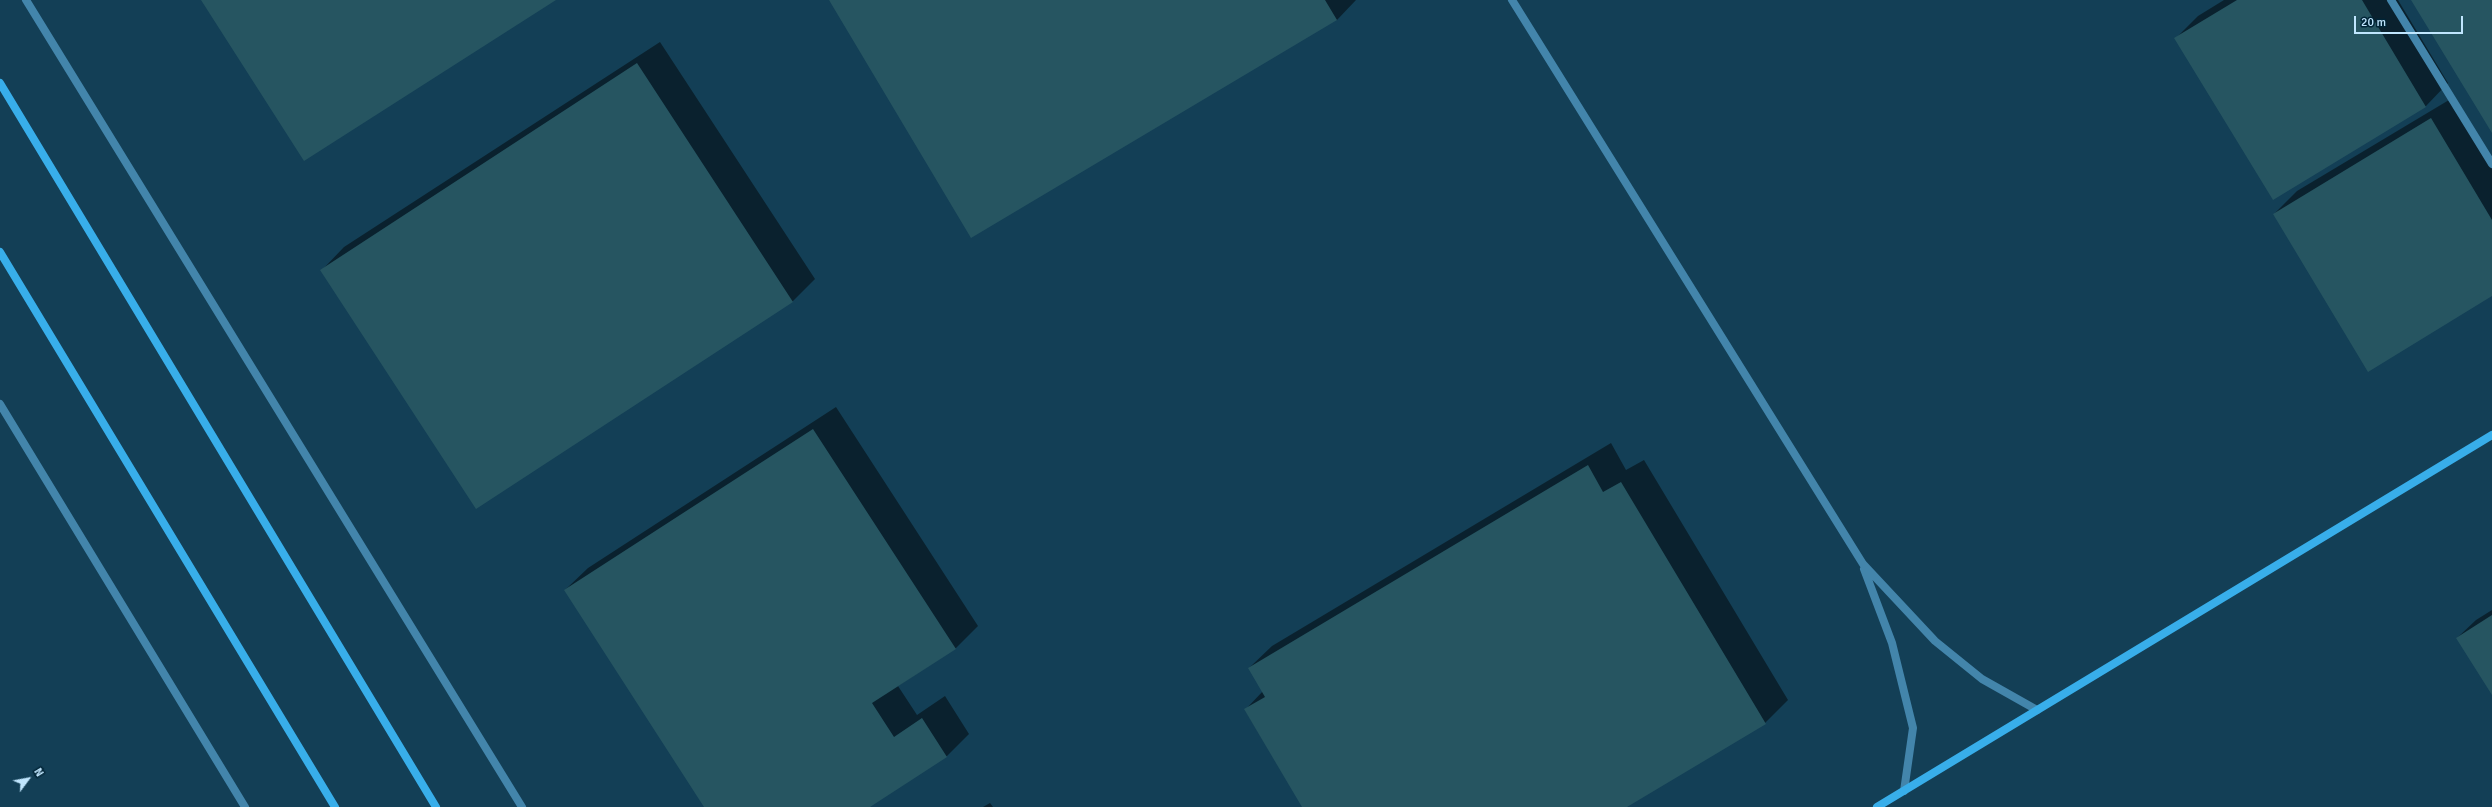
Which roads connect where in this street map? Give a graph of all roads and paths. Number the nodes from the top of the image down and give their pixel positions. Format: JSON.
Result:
{"nodes":[{"id":1,"x":26,"y":0,"type":"edge"},
{"id":2,"x":1512,"y":0,"type":"edge"},
{"id":3,"x":2391,"y":0,"type":"edge"},
{"id":4,"x":0,"y":83,"type":"edge"},
{"id":5,"x":2492,"y":164,"type":"edge"},
{"id":6,"x":0,"y":252,"type":"edge"},
{"id":7,"x":0,"y":404,"type":"edge"},
{"id":8,"x":2492,"y":435,"type":"edge"},
{"id":9,"x":1863,"y":564,"type":"junction"},
{"id":10,"x":2037,"y":710,"type":"junction"},
{"id":11,"x":1904,"y":791,"type":"junction"},
{"id":12,"x":245,"y":807,"type":"edge"},
{"id":13,"x":335,"y":807,"type":"edge"},
{"id":14,"x":436,"y":807,"type":"edge"},
{"id":15,"x":522,"y":807,"type":"edge"},
{"id":16,"x":1877,"y":807,"type":"edge"}],
"edges":[{"from":1,"to":15,"type":"lane"},
{"from":2,"to":9,"type":"lane"},
{"from":3,"to":5,"type":"lane"},
{"from":4,"to":14,"type":"street"},
{"from":6,"to":13,"type":"street"},
{"from":7,"to":12,"type":"lane"},
{"from":8,"to":10,"type":"street"},
{"from":9,"to":10,"type":"lane"},
{"from":9,"to":11,"type":"lane"},
{"from":10,"to":11,"type":"street"},
{"from":11,"to":16,"type":"street"}]}
